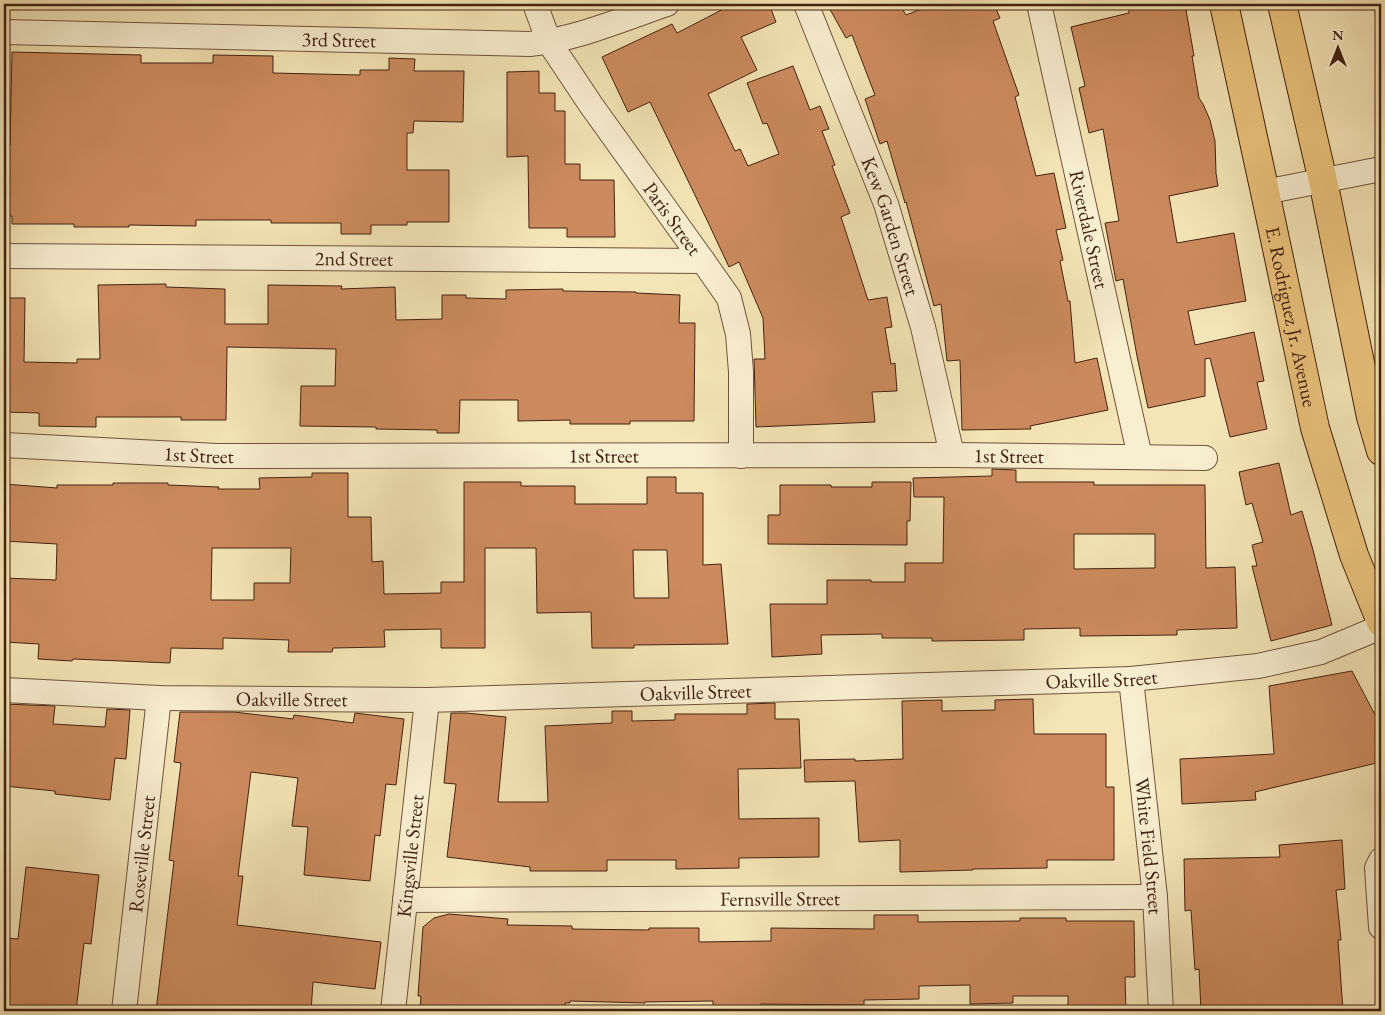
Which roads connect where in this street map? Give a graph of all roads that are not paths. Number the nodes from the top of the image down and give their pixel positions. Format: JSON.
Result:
{"nodes":[{"id":1,"x":535,"y":4,"type":"edge"},
{"id":2,"x":667,"y":4,"type":"edge"},
{"id":3,"x":806,"y":4,"type":"edge"},
{"id":4,"x":1039,"y":4,"type":"edge"},
{"id":5,"x":1224,"y":4,"type":"edge"},
{"id":6,"x":1282,"y":4,"type":"edge"},
{"id":7,"x":4,"y":32,"type":"edge"},
{"id":8,"x":550,"y":42,"type":"junction"},
{"id":9,"x":1381,"y":169,"type":"edge"},
{"id":10,"x":1323,"y":181,"type":"junction"},
{"id":11,"x":1265,"y":192,"type":"junction"},
{"id":12,"x":4,"y":256,"type":"edge"},
{"id":13,"x":703,"y":261,"type":"junction"},
{"id":14,"x":4,"y":445,"type":"edge"},
{"id":15,"x":1381,"y":451,"type":"edge"},
{"id":16,"x":952,"y":455,"type":"junction"},
{"id":17,"x":741,"y":456,"type":"junction"},
{"id":18,"x":1140,"y":457,"type":"junction"},
{"id":19,"x":1205,"y":458,"type":"dead end"},
{"id":20,"x":1381,"y":622,"type":"edge"},
{"id":21,"x":1381,"y":627,"type":"edge"},
{"id":22,"x":1132,"y":679,"type":"junction"},
{"id":23,"x":4,"y":690,"type":"edge"},
{"id":24,"x":159,"y":698,"type":"junction"},
{"id":25,"x":427,"y":700,"type":"junction"},
{"id":26,"x":1381,"y":860,"type":"edge"},
{"id":27,"x":1155,"y":897,"type":"junction"},
{"id":28,"x":405,"y":900,"type":"junction"},
{"id":29,"x":1381,"y":928,"type":"edge"},
{"id":30,"x":124,"y":1011,"type":"edge"},
{"id":31,"x":393,"y":1011,"type":"edge"},
{"id":32,"x":1161,"y":1011,"type":"edge"}],
"edges":[{"from":1,"to":8,"type":"street","name":"Paris Street"},
{"from":2,"to":8,"type":"street","name":"3rd Street"},
{"from":3,"to":16,"type":"street","name":"Kew Garden Street"},
{"from":4,"to":18,"type":"street","name":"Riverdale Street"},
{"from":5,"to":11,"type":"main road","name":"E. Rodriguez Jr. Avenue"},
{"from":6,"to":10,"type":"main road"},
{"from":7,"to":8,"type":"street","name":"3rd Street"},
{"from":8,"to":13,"type":"street","name":"Paris Street"},
{"from":9,"to":10,"type":"street"},
{"from":10,"to":11,"type":"street"},
{"from":10,"to":15,"type":"main road"},
{"from":11,"to":20,"type":"main road","name":"E. Rodriguez Jr. Avenue"},
{"from":12,"to":13,"type":"street","name":"2nd Street"},
{"from":13,"to":17,"type":"street","name":"Paris Street"},
{"from":14,"to":17,"type":"street","name":"1st Street"},
{"from":16,"to":17,"type":"street","name":"1st Street"},
{"from":16,"to":18,"type":"street","name":"1st Street"},
{"from":18,"to":19,"type":"street","name":"1st Street"},
{"from":21,"to":22,"type":"street","name":"Oakville Street"},
{"from":22,"to":25,"type":"street","name":"Oakville Street"},
{"from":22,"to":27,"type":"street","name":"White Field Street"},
{"from":23,"to":24,"type":"street","name":"Oakville Street"},
{"from":24,"to":25,"type":"street","name":"Oakville Street"},
{"from":24,"to":30,"type":"street","name":"Roseville Street"},
{"from":25,"to":28,"type":"street","name":"Kingsville Street"},
{"from":26,"to":29,"type":"street"},
{"from":27,"to":28,"type":"street","name":"Fernsville Street"},
{"from":27,"to":32,"type":"street","name":"White Field Street"},
{"from":28,"to":31,"type":"street","name":"Kingsville Street"}]}
